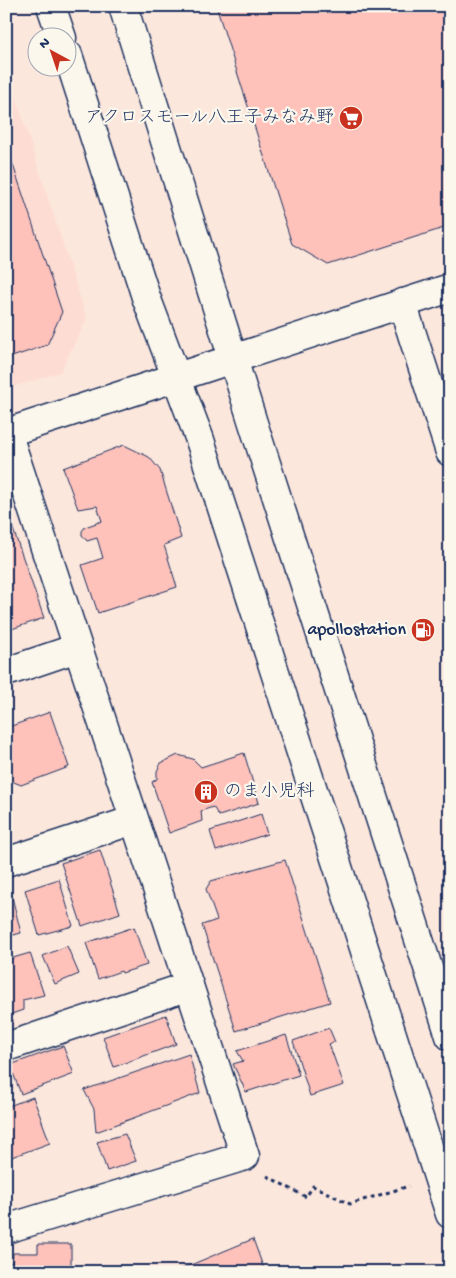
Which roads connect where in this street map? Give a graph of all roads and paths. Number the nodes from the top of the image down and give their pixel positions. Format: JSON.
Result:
{"nodes":[{"id":1,"x":52,"y":6,"type":"edge"},
{"id":2,"x":124,"y":6,"type":"edge"},
{"id":3,"x":59,"y":28,"type":"edge"},
{"id":4,"x":75,"y":78,"type":"edge"},
{"id":5,"x":450,"y":288,"type":"edge"},
{"id":6,"x":402,"y":303,"type":"junction"},
{"id":7,"x":234,"y":359,"type":"junction"},
{"id":8,"x":177,"y":377,"type":"junction"},
{"id":9,"x":6,"y":432,"type":"edge"},
{"id":10,"x":450,"y":452,"type":"edge"},
{"id":11,"x":77,"y":648,"type":"junction"},
{"id":12,"x":6,"y":672,"type":"edge"},
{"id":13,"x":134,"y":820,"type":"junction"},
{"id":14,"x":6,"y":862,"type":"edge"},
{"id":15,"x":189,"y":986,"type":"junction"},
{"id":16,"x":450,"y":1036,"type":"edge"},
{"id":17,"x":6,"y":1047,"type":"edge"},
{"id":18,"x":266,"y":1176,"type":"dead end"},
{"id":19,"x":414,"y":1184,"type":"dead end"},
{"id":20,"x":450,"y":1214,"type":"edge"},
{"id":21,"x":6,"y":1229,"type":"edge"}],
"edges":[{"from":1,"to":3,"type":"street"},
{"from":2,"to":7,"type":"street"},
{"from":4,"to":8,"type":"street"},
{"from":5,"to":6,"type":"street"},
{"from":6,"to":7,"type":"street"},
{"from":6,"to":10,"type":"street"},
{"from":7,"to":8,"type":"street"},
{"from":7,"to":16,"type":"street"},
{"from":8,"to":9,"type":"street"},
{"from":8,"to":20,"type":"street"},
{"from":9,"to":11,"type":"street"},
{"from":11,"to":12,"type":"street"},
{"from":11,"to":13,"type":"street"},
{"from":13,"to":14,"type":"street"},
{"from":13,"to":15,"type":"street"},
{"from":15,"to":17,"type":"street"},
{"from":15,"to":21,"type":"street"},
{"from":18,"to":19,"type":"path"}]}
